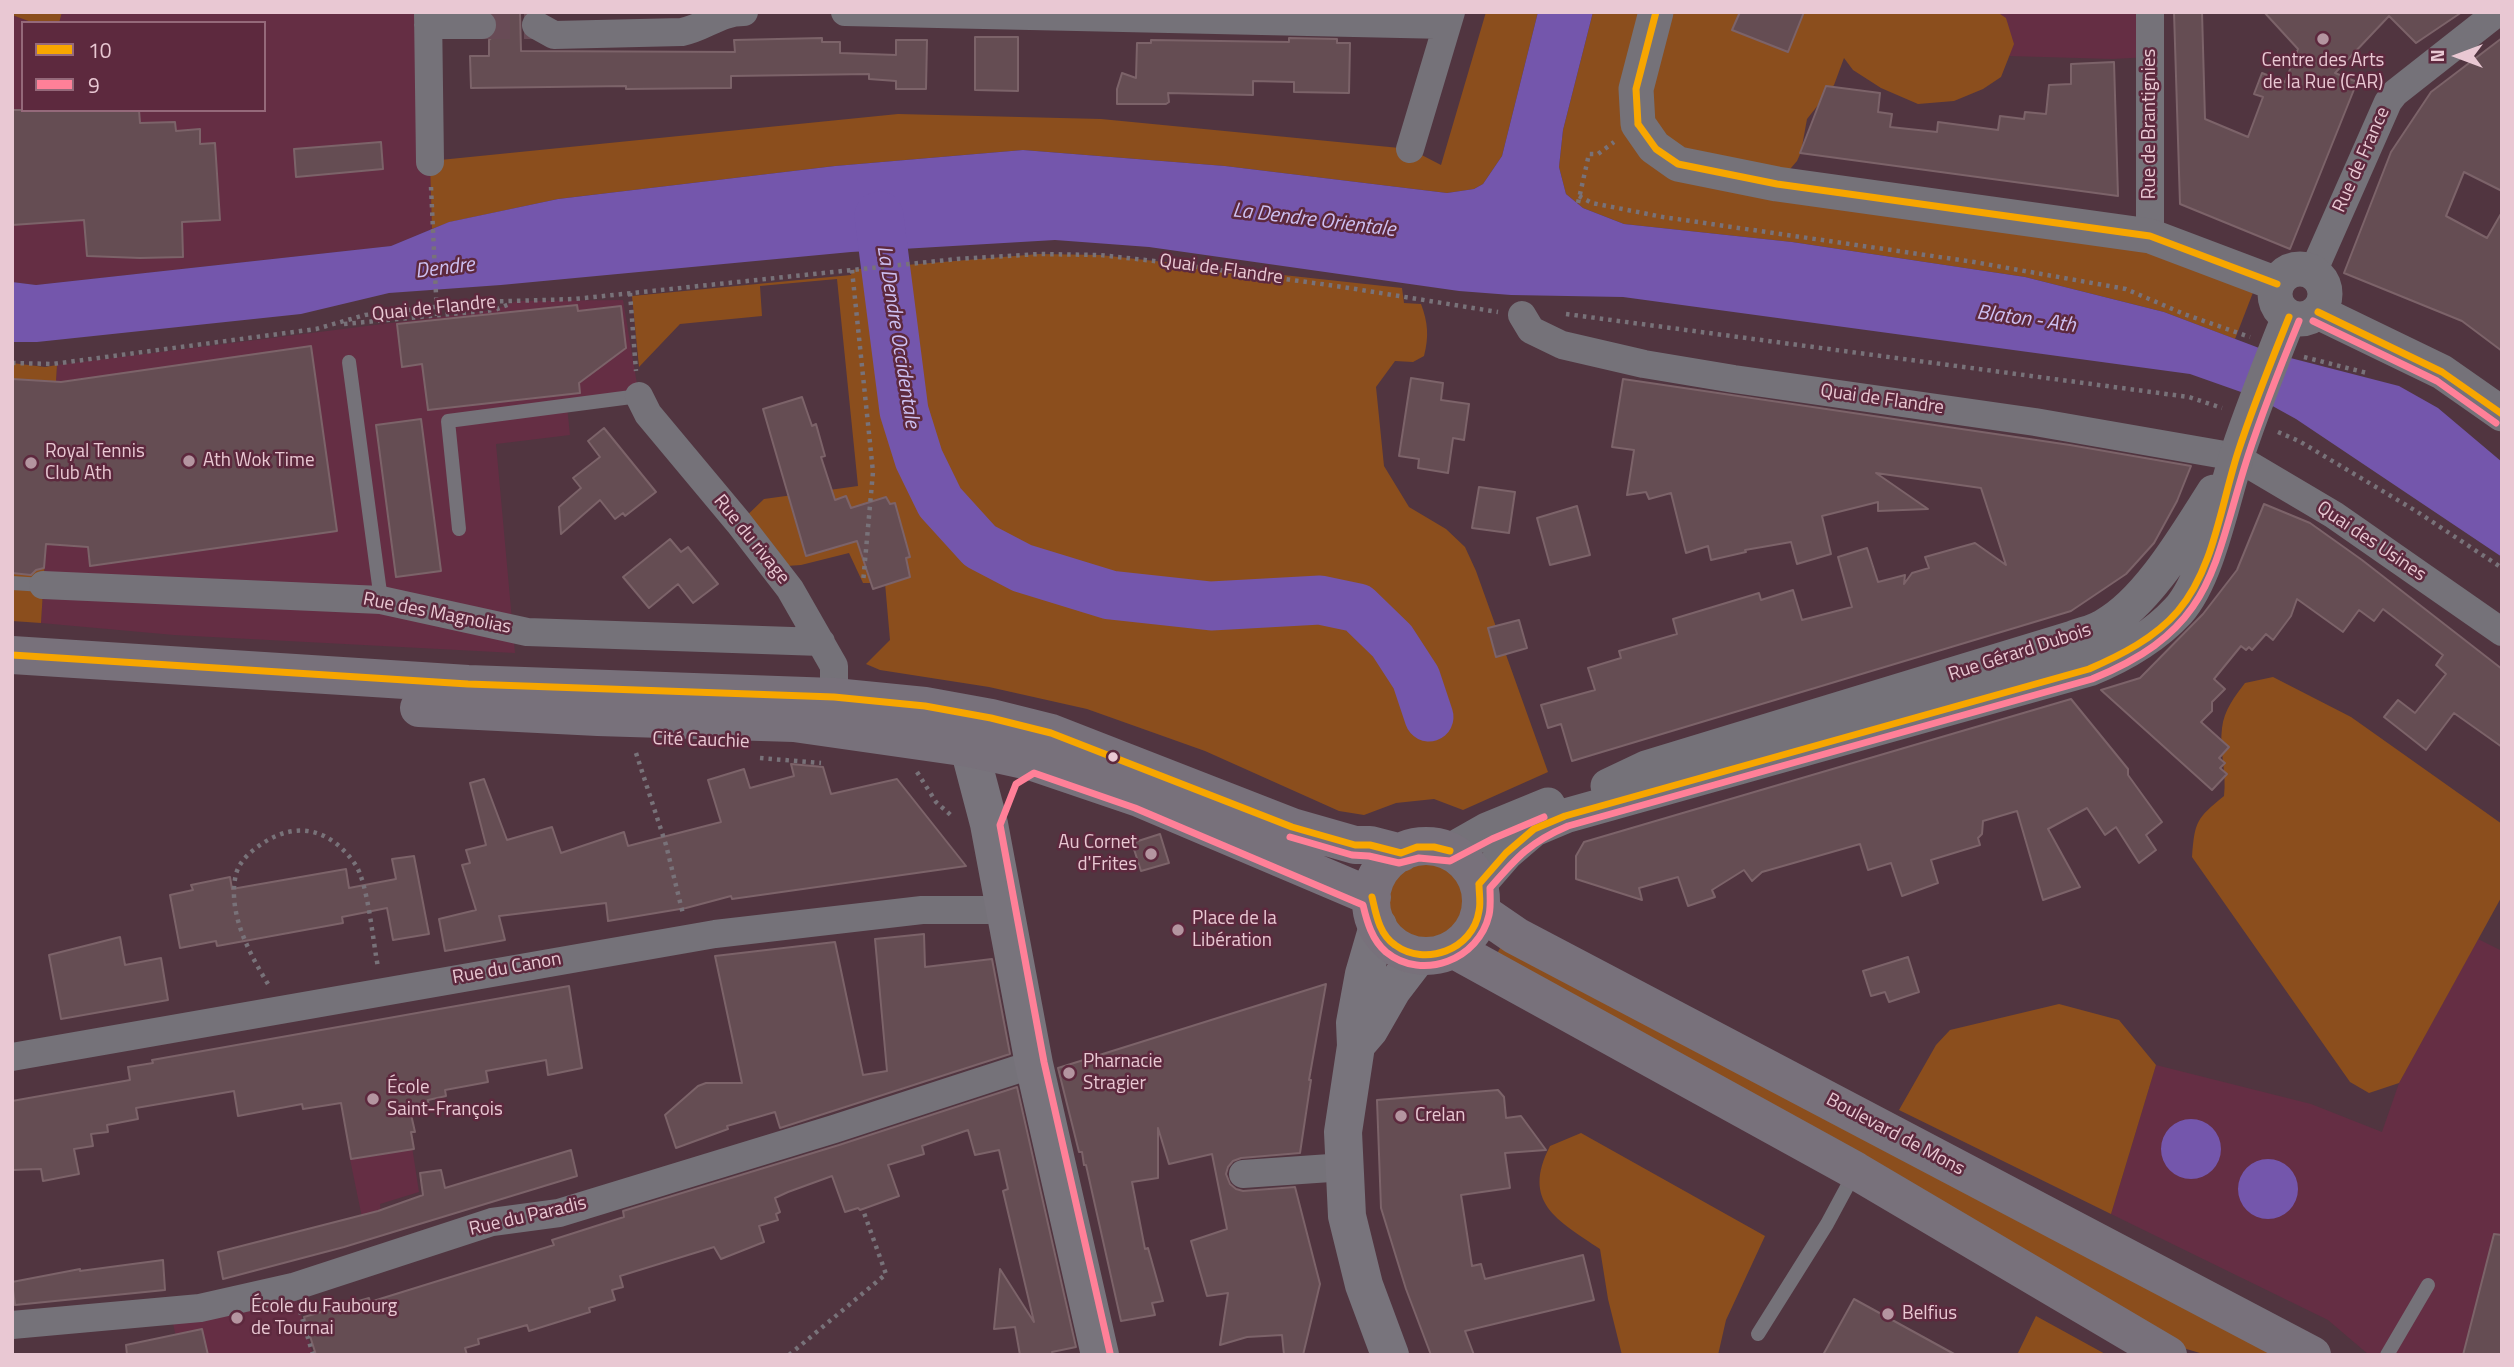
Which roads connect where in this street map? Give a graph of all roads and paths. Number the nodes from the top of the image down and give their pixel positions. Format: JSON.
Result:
{"nodes":[{"id":1,"x":744,"y":12,"type":"edge"},
{"id":2,"x":845,"y":12,"type":"edge"},
{"id":3,"x":1656,"y":12,"type":"edge"},
{"id":4,"x":2150,"y":12,"type":"edge"},
{"id":5,"x":2490,"y":14,"type":"edge"},
{"id":6,"x":1449,"y":18,"type":"edge"},
{"id":7,"x":428,"y":19,"type":"edge"},
{"id":8,"x":482,"y":25,"type":"tunnel mouth"},
{"id":9,"x":536,"y":25,"type":"tunnel mouth"},
{"id":10,"x":1410,"y":149,"type":"dead end"},
{"id":11,"x":1598,"y":154,"type":"dead end"},
{"id":12,"x":430,"y":162,"type":"dead end"},
{"id":13,"x":1579,"y":195,"type":"junction"},
{"id":14,"x":431,"y":202,"type":"dead end"},
{"id":15,"x":1577,"y":204,"type":"dead end"},
{"id":16,"x":2150,"y":236,"type":"junction"},
{"id":17,"x":852,"y":270,"type":"junction"},
{"id":18,"x":2313,"y":272,"type":"junction"},
{"id":19,"x":2277,"y":284,"type":"junction"},
{"id":20,"x":630,"y":293,"type":"junction"},
{"id":21,"x":517,"y":301,"type":"junction"},
{"id":22,"x":437,"y":316,"type":"junction"},
{"id":23,"x":1527,"y":322,"type":"joint"},
{"id":24,"x":337,"y":324,"type":"junction"},
{"id":25,"x":2289,"y":333,"type":"junction"},
{"id":26,"x":349,"y":362,"type":"dead end"},
{"id":27,"x":12,"y":363,"type":"edge"},
{"id":28,"x":2371,"y":374,"type":"dead end"},
{"id":29,"x":639,"y":396,"type":"junction"},
{"id":30,"x":2502,"y":414,"type":"edge"},
{"id":31,"x":2242,"y":441,"type":"junction"},
{"id":32,"x":459,"y":529,"type":"dead end"},
{"id":33,"x":12,"y":583,"type":"edge"},
{"id":34,"x":863,"y":583,"type":"dead end"},
{"id":35,"x":43,"y":585,"type":"joint"},
{"id":36,"x":381,"y":600,"type":"junction"},
{"id":37,"x":2502,"y":632,"type":"edge"},
{"id":38,"x":821,"y":642,"type":"junction"},
{"id":39,"x":12,"y":655,"type":"edge"},
{"id":40,"x":12,"y":679,"type":"edge"},
{"id":41,"x":834,"y":697,"type":"junction"},
{"id":42,"x":969,"y":748,"type":"junction"},
{"id":43,"x":648,"y":753,"type":"dead end"},
{"id":44,"x":756,"y":758,"type":"dead end"},
{"id":45,"x":1034,"y":762,"type":"junction"},
{"id":46,"x":823,"y":763,"type":"dead end"},
{"id":47,"x":1135,"y":765,"type":"junction"},
{"id":48,"x":907,"y":770,"type":"dead end"},
{"id":49,"x":916,"y":771,"type":"dead end"},
{"id":50,"x":989,"y":824,"type":"junction"},
{"id":51,"x":1450,"y":851,"type":"junction"},
{"id":52,"x":1401,"y":853,"type":"junction"},
{"id":53,"x":1480,"y":898,"type":"junction"},
{"id":54,"x":1006,"y":910,"type":"junction"},
{"id":55,"x":1375,"y":912,"type":"junction"},
{"id":56,"x":689,"y":938,"type":"junction"},
{"id":57,"x":1436,"y":953,"type":"junction"},
{"id":58,"x":382,"y":991,"type":"junction"},
{"id":59,"x":282,"y":1009,"type":"junction"},
{"id":60,"x":1356,"y":1046,"type":"junction"},
{"id":61,"x":12,"y":1057,"type":"edge"},
{"id":62,"x":1034,"y":1064,"type":"junction"},
{"id":63,"x":1345,"y":1167,"type":"junction"},
{"id":64,"x":1856,"y":1171,"type":"junction"},
{"id":65,"x":1243,"y":1174,"type":"dead end"},
{"id":66,"x":863,"y":1210,"type":"dead end"},
{"id":67,"x":2428,"y":1285,"type":"dead end"},
{"id":68,"x":293,"y":1287,"type":"junction"},
{"id":69,"x":12,"y":1325,"type":"edge"},
{"id":70,"x":1758,"y":1334,"type":"dead end"},
{"id":71,"x":313,"y":1355,"type":"edge"},
{"id":72,"x":789,"y":1355,"type":"edge"},
{"id":73,"x":1100,"y":1355,"type":"edge"},
{"id":74,"x":1390,"y":1355,"type":"edge"},
{"id":75,"x":2168,"y":1355,"type":"edge"},
{"id":76,"x":2312,"y":1355,"type":"edge"},
{"id":77,"x":2387,"y":1355,"type":"edge"}],
"edges":[{"from":1,"to":9,"type":"street"},
{"from":2,"to":6,"type":"street"},
{"from":3,"to":16,"type":"street"},
{"from":4,"to":16,"type":"street","name":"Rue de Brantignies"},
{"from":5,"to":18,"type":"street","name":"Rue de France"},
{"from":6,"to":10,"type":"street"},
{"from":7,"to":8,"type":"street"},
{"from":7,"to":12,"type":"street"},
{"from":11,"to":13,"type":"path"},
{"from":13,"to":15,"type":"path"},
{"from":13,"to":25,"type":"path"},
{"from":14,"to":22,"type":"path"},
{"from":16,"to":19,"type":"street"},
{"from":17,"to":20,"type":"path","name":"Quai de Flandre"},
{"from":17,"to":23,"type":"path","name":"Quai de Flandre"},
{"from":17,"to":34,"type":"path"},
{"from":18,"to":19,"type":"street"},
{"from":18,"to":25,"type":"street"},
{"from":19,"to":25,"type":"street"},
{"from":20,"to":21,"type":"path","name":"Quai de Flandre"},
{"from":20,"to":29,"type":"path"},
{"from":21,"to":22,"type":"path"},
{"from":21,"to":24,"type":"path","name":"Quai de Flandre"},
{"from":22,"to":24,"type":"path"},
{"from":23,"to":31,"type":"street","name":"Quai de Flandre"},
{"from":24,"to":27,"type":"path","name":"Quai de Flandre"},
{"from":25,"to":28,"type":"path"},
{"from":25,"to":30,"type":"street"},
{"from":25,"to":31,"type":"street"},
{"from":26,"to":36,"type":"lane"},
{"from":29,"to":32,"type":"lane"},
{"from":29,"to":38,"type":"street","name":"Rue du rivage"},
{"from":31,"to":37,"type":"street","name":"Quai des Usines"},
{"from":31,"to":51,"type":"street","name":"Rue Gérard Dubois"},
{"from":31,"to":53,"type":"street","name":"Rue Gérard Dubois"},
{"from":33,"to":35,"type":"lane","name":"Rue des Magnolias"},
{"from":35,"to":36,"type":"street","name":"Rue des Magnolias"},
{"from":36,"to":38,"type":"street","name":"Rue des Magnolias"},
{"from":38,"to":41,"type":"street","name":"Rue du rivage"},
{"from":39,"to":41,"type":"main road"},
{"from":40,"to":42,"type":"main road"},
{"from":41,"to":47,"type":"main road"},
{"from":42,"to":45,"type":"main road"},
{"from":42,"to":47,"type":"main road"},
{"from":42,"to":50,"type":"main road"},
{"from":43,"to":56,"type":"path","name":"Cité Cauchie"},
{"from":44,"to":46,"type":"path","name":"Cité Cauchie"},
{"from":45,"to":50,"type":"main road"},
{"from":45,"to":55,"type":"main road"},
{"from":47,"to":52,"type":"main road"},
{"from":48,"to":49,"type":"path"},
{"from":50,"to":54,"type":"main road"},
{"from":51,"to":52,"type":"main road"},
{"from":51,"to":53,"type":"main road"},
{"from":52,"to":55,"type":"main road"},
{"from":53,"to":57,"type":"main road"},
{"from":53,"to":76,"type":"main road","name":"Boulevard de Mons"},
{"from":54,"to":56,"type":"street","name":"Rue du Canon"},
{"from":54,"to":62,"type":"main road"},
{"from":55,"to":57,"type":"main road"},
{"from":55,"to":60,"type":"main road"},
{"from":56,"to":58,"type":"street","name":"Rue du Canon"},
{"from":57,"to":60,"type":"main road"},
{"from":57,"to":64,"type":"main road"},
{"from":58,"to":59,"type":"street","name":"Rue du Canon"},
{"from":58,"to":59,"type":"path"},
{"from":59,"to":61,"type":"street","name":"Rue du Canon"},
{"from":60,"to":63,"type":"main road"},
{"from":62,"to":68,"type":"street","name":"Rue du Paradis"},
{"from":62,"to":73,"type":"main road"},
{"from":63,"to":65,"type":"street"},
{"from":63,"to":74,"type":"main road"},
{"from":64,"to":70,"type":"lane"},
{"from":64,"to":75,"type":"main road"},
{"from":66,"to":72,"type":"path"},
{"from":67,"to":77,"type":"lane"},
{"from":68,"to":69,"type":"street","name":"Rue du Paradis"},
{"from":68,"to":71,"type":"path"}]}
